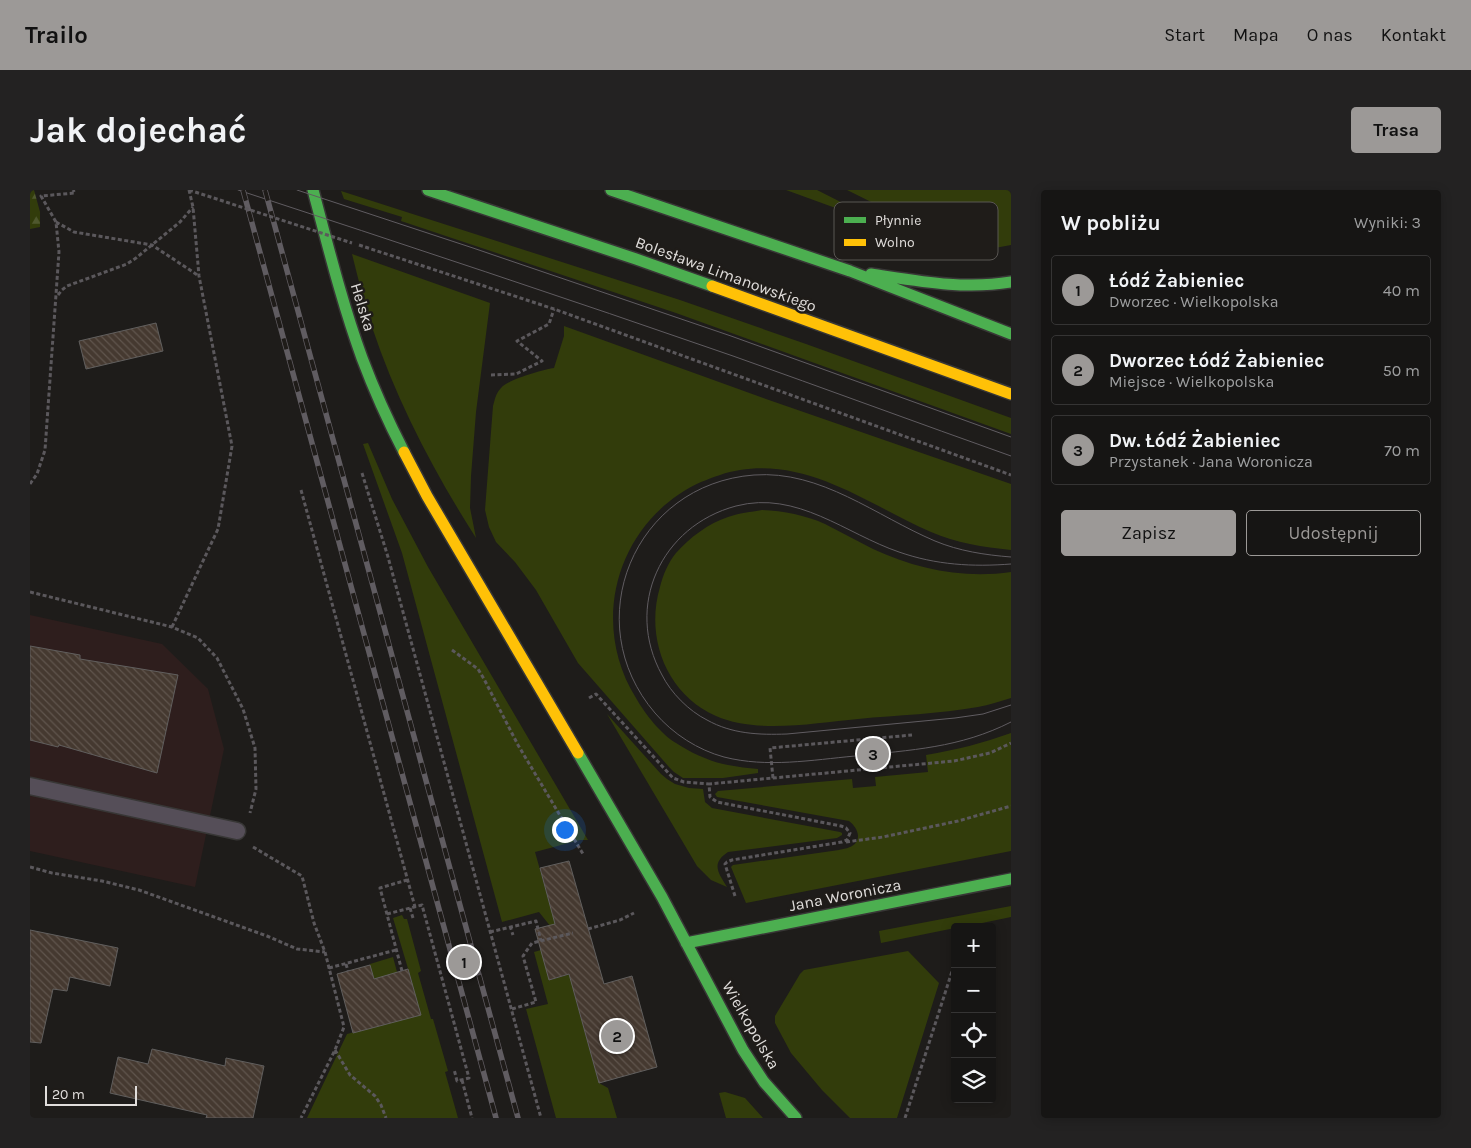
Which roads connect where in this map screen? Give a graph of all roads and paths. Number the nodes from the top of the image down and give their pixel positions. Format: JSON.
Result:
{"nodes":[{"id":1,"x":73,"y":190,"type":"edge"},
{"id":2,"x":190,"y":190,"type":"edge"},
{"id":3,"x":313,"y":190,"type":"edge"},
{"id":4,"x":428,"y":190,"type":"edge"},
{"id":5,"x":611,"y":190,"type":"edge"},
{"id":6,"x":193,"y":207,"type":"junction"},
{"id":7,"x":56,"y":222,"type":"junction"},
{"id":8,"x":152,"y":245,"type":"junction"},
{"id":9,"x":850,"y":271,"type":"junction"},
{"id":10,"x":199,"y":276,"type":"junction"},
{"id":11,"x":1011,"y":282,"type":"edge"},
{"id":12,"x":56,"y":298,"type":"junction"},
{"id":13,"x":554,"y":309,"type":"junction"},
{"id":14,"x":1011,"y":334,"type":"edge"},
{"id":15,"x":491,"y":375,"type":"dead end"},
{"id":16,"x":1011,"y":394,"type":"edge"},
{"id":17,"x":362,"y":473,"type":"dead end"},
{"id":18,"x":1011,"y":474,"type":"edge"},
{"id":19,"x":30,"y":484,"type":"edge"},
{"id":20,"x":301,"y":490,"type":"dead end"},
{"id":21,"x":30,"y":592,"type":"edge"},
{"id":22,"x":172,"y":627,"type":"junction"},
{"id":23,"x":452,"y":650,"type":"dead end"},
{"id":24,"x":590,"y":698,"type":"dead end"},
{"id":25,"x":912,"y":735,"type":"dead end"},
{"id":26,"x":1011,"y":743,"type":"edge"},
{"id":27,"x":773,"y":778,"type":"junction"},
{"id":28,"x":709,"y":784,"type":"junction"},
{"id":29,"x":30,"y":786,"type":"edge"},
{"id":30,"x":1011,"y":806,"type":"edge"},
{"id":31,"x":236,"y":831,"type":"junction"},
{"id":32,"x":842,"y":842,"type":"junction"},
{"id":33,"x":583,"y":854,"type":"dead end"},
{"id":34,"x":30,"y":867,"type":"edge"},
{"id":35,"x":1011,"y":879,"type":"edge"},
{"id":36,"x":408,"y":880,"type":"junction"},
{"id":37,"x":736,"y":896,"type":"dead end"},
{"id":38,"x":412,"y":907,"type":"junction"},
{"id":39,"x":634,"y":913,"type":"dead end"},
{"id":40,"x":387,"y":914,"type":"junction"},
{"id":41,"x":413,"y":918,"type":"dead end"},
{"id":42,"x":510,"y":926,"type":"junction"},
{"id":43,"x":588,"y":929,"type":"dead end"},
{"id":44,"x":490,"y":932,"type":"junction"},
{"id":45,"x":573,"y":932,"type":"dead end"},
{"id":46,"x":513,"y":935,"type":"dead end"},
{"id":47,"x":541,"y":941,"type":"junction"},
{"id":48,"x":686,"y":943,"type":"junction"},
{"id":49,"x":397,"y":950,"type":"junction"},
{"id":50,"x":325,"y":952,"type":"junction"},
{"id":51,"x":346,"y":964,"type":"junction"},
{"id":52,"x":329,"y":968,"type":"junction"},
{"id":53,"x":953,"y":968,"type":"edge"},
{"id":54,"x":348,"y":971,"type":"dead end"},
{"id":55,"x":402,"y":971,"type":"dead end"},
{"id":56,"x":512,"y":1009,"type":"junction"},
{"id":57,"x":336,"y":1050,"type":"junction"},
{"id":58,"x":454,"y":1069,"type":"dead end"},
{"id":59,"x":462,"y":1080,"type":"junction"},
{"id":60,"x":301,"y":1118,"type":"edge"},
{"id":61,"x":386,"y":1118,"type":"edge"},
{"id":62,"x":472,"y":1118,"type":"edge"},
{"id":63,"x":541,"y":1118,"type":"edge"},
{"id":64,"x":796,"y":1118,"type":"edge"},
{"id":65,"x":905,"y":1118,"type":"edge"}],
"edges":[{"from":1,"to":7,"type":"path"},
{"from":2,"to":6,"type":"path"},
{"from":2,"to":13,"type":"path","bridge":true},
{"from":3,"to":48,"type":"street","name":"Helska"},
{"from":4,"to":16,"type":"street","name":"Bolesława Limanowskiego"},
{"from":5,"to":9,"type":"street"},
{"from":6,"to":8,"type":"path"},
{"from":6,"to":10,"type":"path"},
{"from":7,"to":8,"type":"path"},
{"from":7,"to":12,"type":"path"},
{"from":8,"to":10,"type":"path"},
{"from":8,"to":12,"type":"path"},
{"from":9,"to":11,"type":"street"},
{"from":9,"to":14,"type":"street"},
{"from":10,"to":22,"type":"path"},
{"from":12,"to":19,"type":"path"},
{"from":13,"to":15,"type":"path"},
{"from":13,"to":18,"type":"path"},
{"from":17,"to":44,"type":"path"},
{"from":20,"to":36,"type":"path"},
{"from":21,"to":22,"type":"path"},
{"from":22,"to":31,"type":"path"},
{"from":23,"to":33,"type":"path"},
{"from":24,"to":28,"type":"path"},
{"from":25,"to":27,"type":"path"},
{"from":26,"to":27,"type":"path"},
{"from":27,"to":28,"type":"path"},
{"from":28,"to":32,"type":"path"},
{"from":29,"to":31,"type":"lane"},
{"from":30,"to":32,"type":"path"},
{"from":31,"to":50,"type":"path"},
{"from":32,"to":37,"type":"path"},
{"from":34,"to":50,"type":"path"},
{"from":35,"to":48,"type":"street","name":"Jana Woronicza"},
{"from":36,"to":38,"type":"path"},
{"from":36,"to":40,"type":"path"},
{"from":38,"to":40,"type":"path"},
{"from":38,"to":41,"type":"path"},
{"from":38,"to":59,"type":"path"},
{"from":39,"to":43,"type":"path"},
{"from":40,"to":49,"type":"path"},
{"from":42,"to":44,"type":"path"},
{"from":42,"to":46,"type":"path"},
{"from":42,"to":47,"type":"path"},
{"from":44,"to":56,"type":"path"},
{"from":45,"to":47,"type":"path"},
{"from":47,"to":56,"type":"path"},
{"from":48,"to":64,"type":"street","name":"Wielkopolska"},
{"from":49,"to":51,"type":"path"},
{"from":49,"to":55,"type":"path"},
{"from":50,"to":52,"type":"path"},
{"from":51,"to":52,"type":"path"},
{"from":51,"to":54,"type":"path"},
{"from":52,"to":57,"type":"path"},
{"from":53,"to":65,"type":"path"},
{"from":56,"to":63,"type":"path"},
{"from":57,"to":60,"type":"path"},
{"from":57,"to":61,"type":"path"},
{"from":58,"to":59,"type":"path"},
{"from":59,"to":62,"type":"path"}]}
